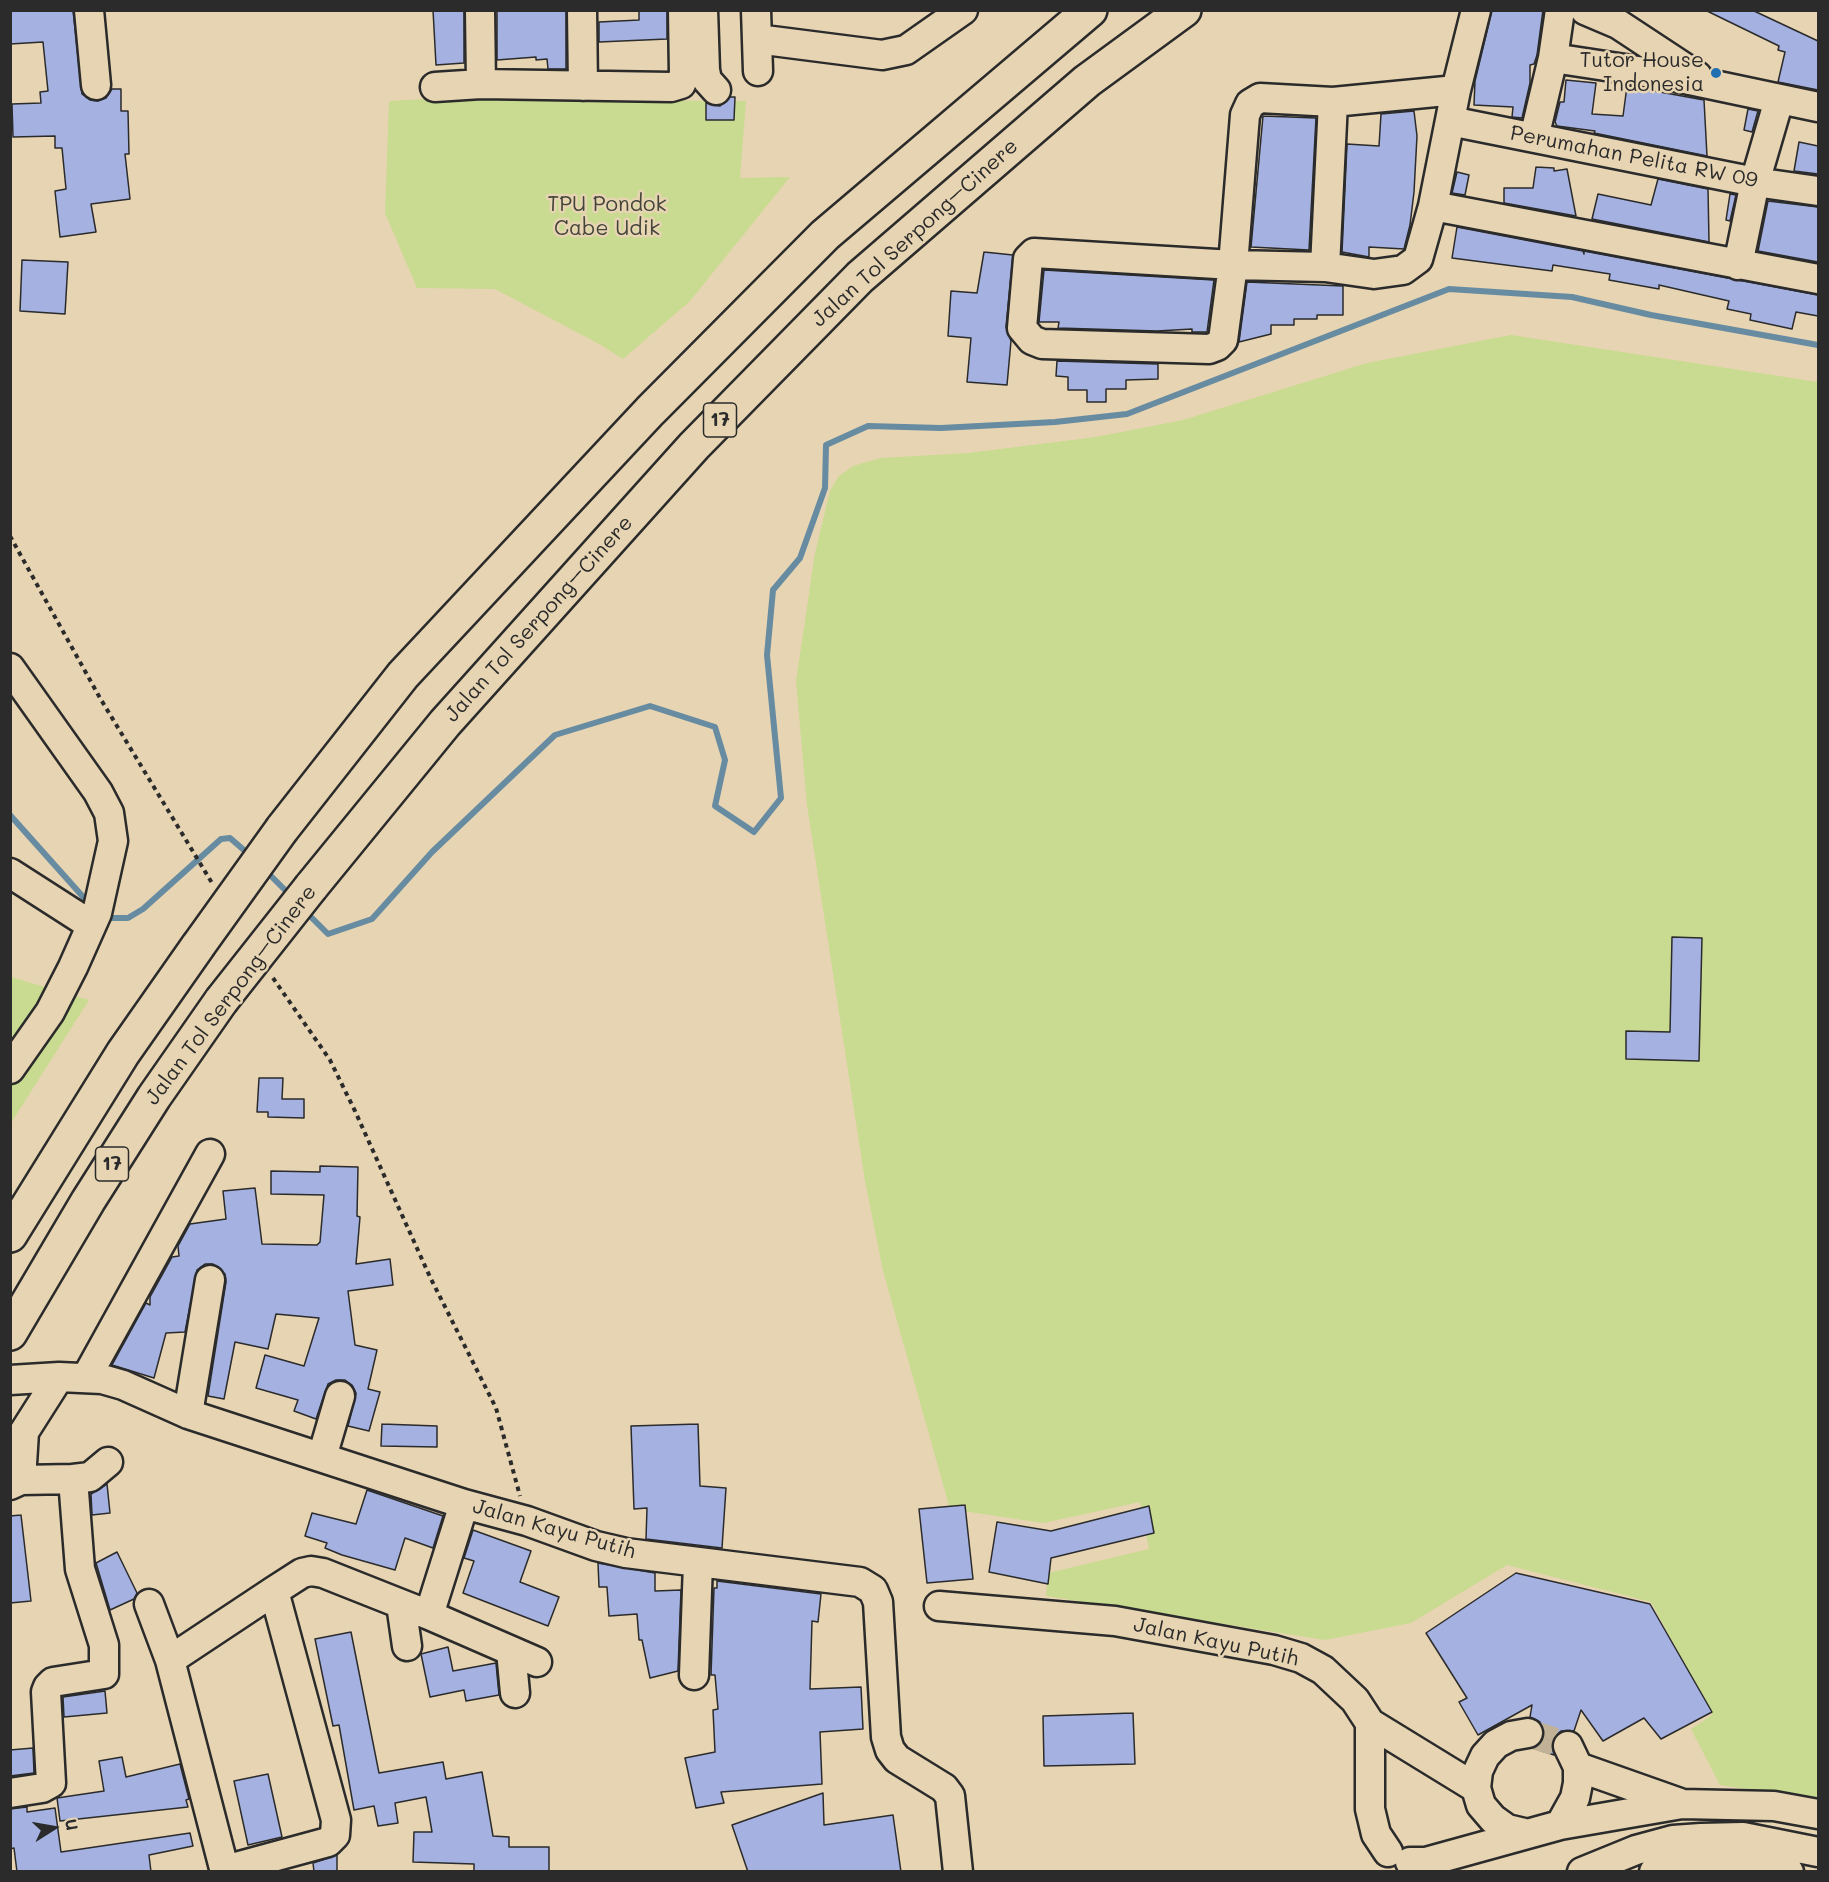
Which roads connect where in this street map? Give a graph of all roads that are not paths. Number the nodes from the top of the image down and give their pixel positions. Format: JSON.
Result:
{"nodes":[{"id":1,"x":89,"y":10,"type":"edge"},
{"id":2,"x":480,"y":10,"type":"edge"},
{"id":3,"x":582,"y":10,"type":"edge"},
{"id":4,"x":683,"y":10,"type":"edge"},
{"id":5,"x":703,"y":10,"type":"edge"},
{"id":6,"x":756,"y":10,"type":"edge"},
{"id":7,"x":963,"y":10,"type":"edge"},
{"id":8,"x":1090,"y":10,"type":"edge"},
{"id":9,"x":1184,"y":10,"type":"edge"},
{"id":10,"x":1476,"y":10,"type":"edge"},
{"id":11,"x":1560,"y":10,"type":"edge"},
{"id":12,"x":1586,"y":10,"type":"edge"},
{"id":13,"x":757,"y":39,"type":"junction"},
{"id":14,"x":1553,"y":58,"type":"junction"},
{"id":15,"x":758,"y":71,"type":"dead end"},
{"id":16,"x":481,"y":84,"type":"junction"},
{"id":17,"x":1709,"y":84,"type":"junction"},
{"id":18,"x":96,"y":85,"type":"dead end"},
{"id":19,"x":583,"y":86,"type":"junction"},
{"id":20,"x":435,"y":87,"type":"dead end"},
{"id":21,"x":716,"y":90,"type":"dead end"},
{"id":22,"x":1456,"y":90,"type":"junction"},
{"id":23,"x":1779,"y":100,"type":"junction"},
{"id":24,"x":1333,"y":102,"type":"junction"},
{"id":25,"x":1818,"y":107,"type":"edge"},
{"id":26,"x":1450,"y":121,"type":"junction"},
{"id":27,"x":1534,"y":138,"type":"junction"},
{"id":28,"x":1755,"y":182,"type":"junction"},
{"id":29,"x":1818,"y":191,"type":"edge"},
{"id":30,"x":1433,"y":206,"type":"junction"},
{"id":31,"x":1233,"y":265,"type":"junction"},
{"id":32,"x":1738,"y":265,"type":"junction"},
{"id":33,"x":1325,"y":267,"type":"junction"},
{"id":34,"x":1818,"y":279,"type":"edge"},
{"id":35,"x":10,"y":668,"type":"edge"},
{"id":36,"x":10,"y":873,"type":"edge"},
{"id":37,"x":91,"y":925,"type":"junction"},
{"id":38,"x":10,"y":1069,"type":"edge"},
{"id":39,"x":210,"y":1154,"type":"dead end"},
{"id":40,"x":10,"y":1235,"type":"edge"},
{"id":41,"x":210,"y":1280,"type":"dead end"},
{"id":42,"x":10,"y":1333,"type":"edge"},
{"id":43,"x":64,"y":1377,"type":"junction"},
{"id":44,"x":10,"y":1380,"type":"edge"},
{"id":45,"x":340,"y":1396,"type":"dead end"},
{"id":46,"x":188,"y":1414,"type":"junction"},
{"id":47,"x":322,"y":1457,"type":"junction"},
{"id":48,"x":108,"y":1462,"type":"dead end"},
{"id":49,"x":73,"y":1479,"type":"junction"},
{"id":50,"x":16,"y":1482,"type":"edge"},
{"id":51,"x":464,"y":1504,"type":"junction"},
{"id":52,"x":698,"y":1563,"type":"junction"},
{"id":53,"x":274,"y":1591,"type":"junction"},
{"id":54,"x":149,"y":1604,"type":"dead end"},
{"id":55,"x":401,"y":1604,"type":"junction"},
{"id":56,"x":939,"y":1606,"type":"dead end"},
{"id":57,"x":429,"y":1615,"type":"junction"},
{"id":58,"x":407,"y":1646,"type":"dead end"},
{"id":59,"x":512,"y":1651,"type":"junction"},
{"id":60,"x":170,"y":1660,"type":"junction"},
{"id":61,"x":537,"y":1662,"type":"dead end"},
{"id":62,"x":694,"y":1675,"type":"dead end"},
{"id":63,"x":515,"y":1693,"type":"dead end"},
{"id":64,"x":1370,"y":1723,"type":"junction"},
{"id":65,"x":1528,"y":1733,"type":"tunnel mouth"},
{"id":66,"x":1476,"y":1788,"type":"junction"},
{"id":67,"x":10,"y":1793,"type":"edge"},
{"id":68,"x":1682,"y":1804,"type":"junction"},
{"id":69,"x":1818,"y":1814,"type":"edge"},
{"id":70,"x":1560,"y":1825,"type":"junction"},
{"id":71,"x":1524,"y":1833,"type":"junction"},
{"id":72,"x":1818,"y":1852,"type":"edge"},
{"id":73,"x":225,"y":1871,"type":"edge"},
{"id":74,"x":958,"y":1872,"type":"edge"},
{"id":75,"x":1582,"y":1872,"type":"edge"},
{"id":76,"x":1654,"y":1872,"type":"edge"},
{"id":77,"x":1789,"y":1872,"type":"edge"}],
"edges":[{"from":1,"to":18,"type":"street"},
{"from":2,"to":16,"type":"street"},
{"from":3,"to":19,"type":"street"},
{"from":4,"to":19,"type":"street"},
{"from":5,"to":21,"type":"street"},
{"from":6,"to":13,"type":"street"},
{"from":7,"to":13,"type":"street"},
{"from":8,"to":40,"type":"highway","number":"17","bridge":true},
{"from":9,"to":42,"type":"highway","name":"Jalan Tol Serpong–Cinere","number":"17","bridge":true},
{"from":10,"to":22,"type":"street"},
{"from":11,"to":14,"type":"street"},
{"from":12,"to":17,"type":"street"},
{"from":13,"to":15,"type":"street"},
{"from":14,"to":17,"type":"street"},
{"from":14,"to":27,"type":"street"},
{"from":16,"to":19,"type":"street"},
{"from":16,"to":20,"type":"street"},
{"from":17,"to":23,"type":"street"},
{"from":22,"to":24,"type":"street"},
{"from":22,"to":26,"type":"street"},
{"from":23,"to":25,"type":"street"},
{"from":23,"to":28,"type":"street"},
{"from":24,"to":31,"type":"street"},
{"from":24,"to":33,"type":"street"},
{"from":26,"to":27,"type":"street","name":"Perumahan Pelita RW 09"},
{"from":26,"to":30,"type":"street"},
{"from":27,"to":28,"type":"street","name":"Perumahan Pelita RW 09"},
{"from":28,"to":29,"type":"street","name":"Perumahan Pelita RW 09"},
{"from":28,"to":32,"type":"street"},
{"from":30,"to":32,"type":"street"},
{"from":30,"to":33,"type":"street"},
{"from":31,"to":31,"type":"street"},
{"from":31,"to":33,"type":"street"},
{"from":32,"to":34,"type":"street"},
{"from":35,"to":37,"type":"street"},
{"from":36,"to":37,"type":"street"},
{"from":37,"to":38,"type":"street"},
{"from":39,"to":43,"type":"street"},
{"from":41,"to":46,"type":"street"},
{"from":43,"to":44,"type":"street","name":"Jalan Kayu Putih"},
{"from":43,"to":46,"type":"street","name":"Jalan Kayu Putih"},
{"from":43,"to":50,"type":"street"},
{"from":45,"to":47,"type":"street"},
{"from":46,"to":47,"type":"street","name":"Jalan Kayu Putih"},
{"from":47,"to":51,"type":"street","name":"Jalan Kayu Putih"},
{"from":48,"to":49,"type":"street"},
{"from":49,"to":50,"type":"street"},
{"from":49,"to":67,"type":"street"},
{"from":51,"to":52,"type":"street","name":"Jalan Kayu Putih"},
{"from":51,"to":57,"type":"street"},
{"from":52,"to":62,"type":"street"},
{"from":52,"to":74,"type":"street","name":"Jalan Kayu Putih"},
{"from":53,"to":55,"type":"street"},
{"from":53,"to":60,"type":"street"},
{"from":53,"to":73,"type":"street"},
{"from":54,"to":60,"type":"street"},
{"from":55,"to":57,"type":"street"},
{"from":55,"to":58,"type":"street"},
{"from":56,"to":64,"type":"street","name":"Jalan Kayu Putih"},
{"from":57,"to":59,"type":"street"},
{"from":59,"to":61,"type":"street"},
{"from":59,"to":63,"type":"street"},
{"from":60,"to":73,"type":"street"},
{"from":64,"to":66,"type":"street"},
{"from":64,"to":71,"type":"street"},
{"from":65,"to":66,"type":"street"},
{"from":66,"to":71,"type":"street"},
{"from":68,"to":69,"type":"street"},
{"from":68,"to":70,"type":"street"},
{"from":68,"to":70,"type":"street"},
{"from":70,"to":71,"type":"street"},
{"from":72,"to":75,"type":"street"},
{"from":76,"to":77,"type":"street"}]}
